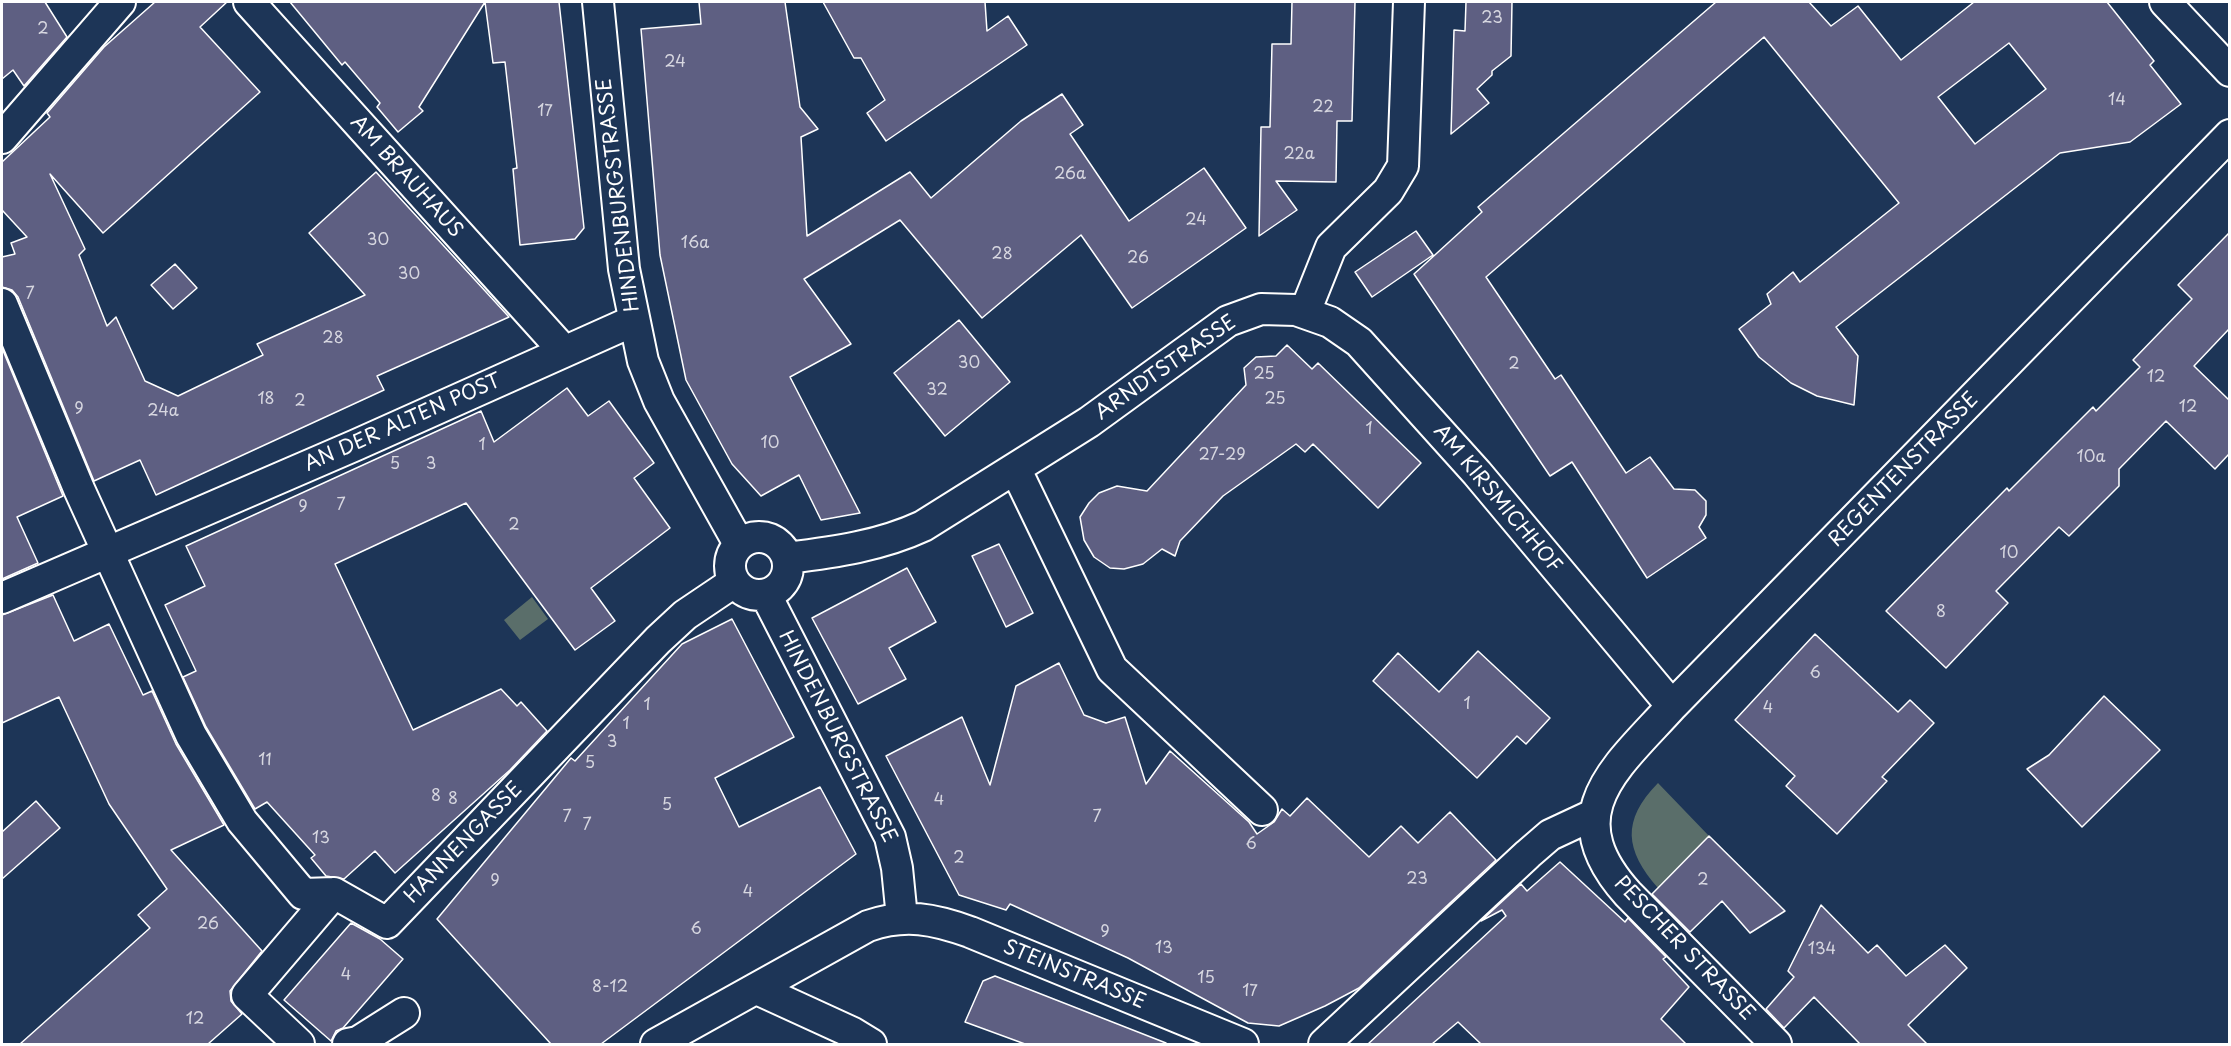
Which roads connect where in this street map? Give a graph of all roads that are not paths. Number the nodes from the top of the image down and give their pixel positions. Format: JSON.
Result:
{"nodes":[{"id":1,"x":120,"y":2,"type":"edge"},
{"id":2,"x":249,"y":2,"type":"edge"},
{"id":3,"x":598,"y":2,"type":"edge"},
{"id":4,"x":1408,"y":2,"type":"edge"},
{"id":5,"x":2165,"y":2,"type":"edge"},
{"id":6,"x":2229,"y":71,"type":"edge"},
{"id":7,"x":2229,"y":135,"type":"edge"},
{"id":8,"x":2,"y":138,"type":"edge"},
{"id":9,"x":2,"y":304,"type":"edge"},
{"id":10,"x":1305,"y":312,"type":"junction"},
{"id":11,"x":633,"y":321,"type":"junction"},
{"id":12,"x":564,"y":351,"type":"junction"},
{"id":13,"x":1016,"y":470,"type":"junction"},
{"id":14,"x":740,"y":544,"type":"junction"},
{"id":15,"x":108,"y":552,"type":"junction"},
{"id":16,"x":788,"y":558,"type":"junction"},
{"id":17,"x":734,"y":582,"type":"junction"},
{"id":18,"x":766,"y":595,"type":"junction"},
{"id":19,"x":2,"y":598,"type":"edge"},
{"id":20,"x":1672,"y":706,"type":"junction"},
{"id":21,"x":1262,"y":810,"type":"dead end"},
{"id":22,"x":1595,"y":814,"type":"junction"},
{"id":23,"x":334,"y":893,"type":"junction"},
{"id":24,"x":902,"y":918,"type":"junction"},
{"id":25,"x":757,"y":988,"type":"junction"},
{"id":26,"x":404,"y":1013,"type":"dead end"},
{"id":27,"x":299,"y":1044,"type":"edge"},
{"id":28,"x":348,"y":1044,"type":"edge"},
{"id":29,"x":656,"y":1044,"type":"edge"},
{"id":30,"x":871,"y":1044,"type":"edge"},
{"id":31,"x":1243,"y":1044,"type":"edge"},
{"id":32,"x":1324,"y":1044,"type":"edge"},
{"id":33,"x":1776,"y":1044,"type":"edge"}],
"edges":[{"from":1,"to":8,"type":"street"},
{"from":2,"to":12,"type":"street","name":"AM BRAUHAUS"},
{"from":3,"to":11,"type":"street","name":"HINDENBURGSTRASSE"},
{"from":4,"to":10,"type":"street"},
{"from":5,"to":6,"type":"street"},
{"from":7,"to":20,"type":"street","name":"REGENTENSTRASSE"},
{"from":9,"to":15,"type":"street"},
{"from":10,"to":13,"type":"street","name":"ARNDTSTRASSE"},
{"from":10,"to":20,"type":"street","name":"AM KIRSMICHHOF"},
{"from":11,"to":12,"type":"street","name":"AN DER ALTEN POST"},
{"from":11,"to":14,"type":"street","name":"HINDENBURGSTRASSE"},
{"from":12,"to":15,"type":"street","name":"AN DER ALTEN POST"},
{"from":13,"to":16,"type":"street","name":"ARNDTSTRASSE"},
{"from":13,"to":21,"type":"street"},
{"from":14,"to":16,"type":"street"},
{"from":14,"to":17,"type":"street"},
{"from":15,"to":19,"type":"street","name":"AN DER ALTEN POST"},
{"from":15,"to":23,"type":"street"},
{"from":16,"to":18,"type":"street"},
{"from":17,"to":18,"type":"street"},
{"from":17,"to":23,"type":"street","name":"HANNENGASSE"},
{"from":18,"to":24,"type":"street","name":"HINDENBURGSTRASSE"},
{"from":20,"to":22,"type":"street","name":"REGENTENSTRASSE"},
{"from":22,"to":32,"type":"street"},
{"from":22,"to":33,"type":"street","name":"PESCHER STRASSE"},
{"from":23,"to":27,"type":"street"},
{"from":24,"to":25,"type":"street","name":"STEINSTRASSE"},
{"from":24,"to":31,"type":"street","name":"STEINSTRASSE"},
{"from":25,"to":29,"type":"street","name":"STEINSTRASSE"},
{"from":25,"to":30,"type":"street"},
{"from":26,"to":28,"type":"street"}]}
